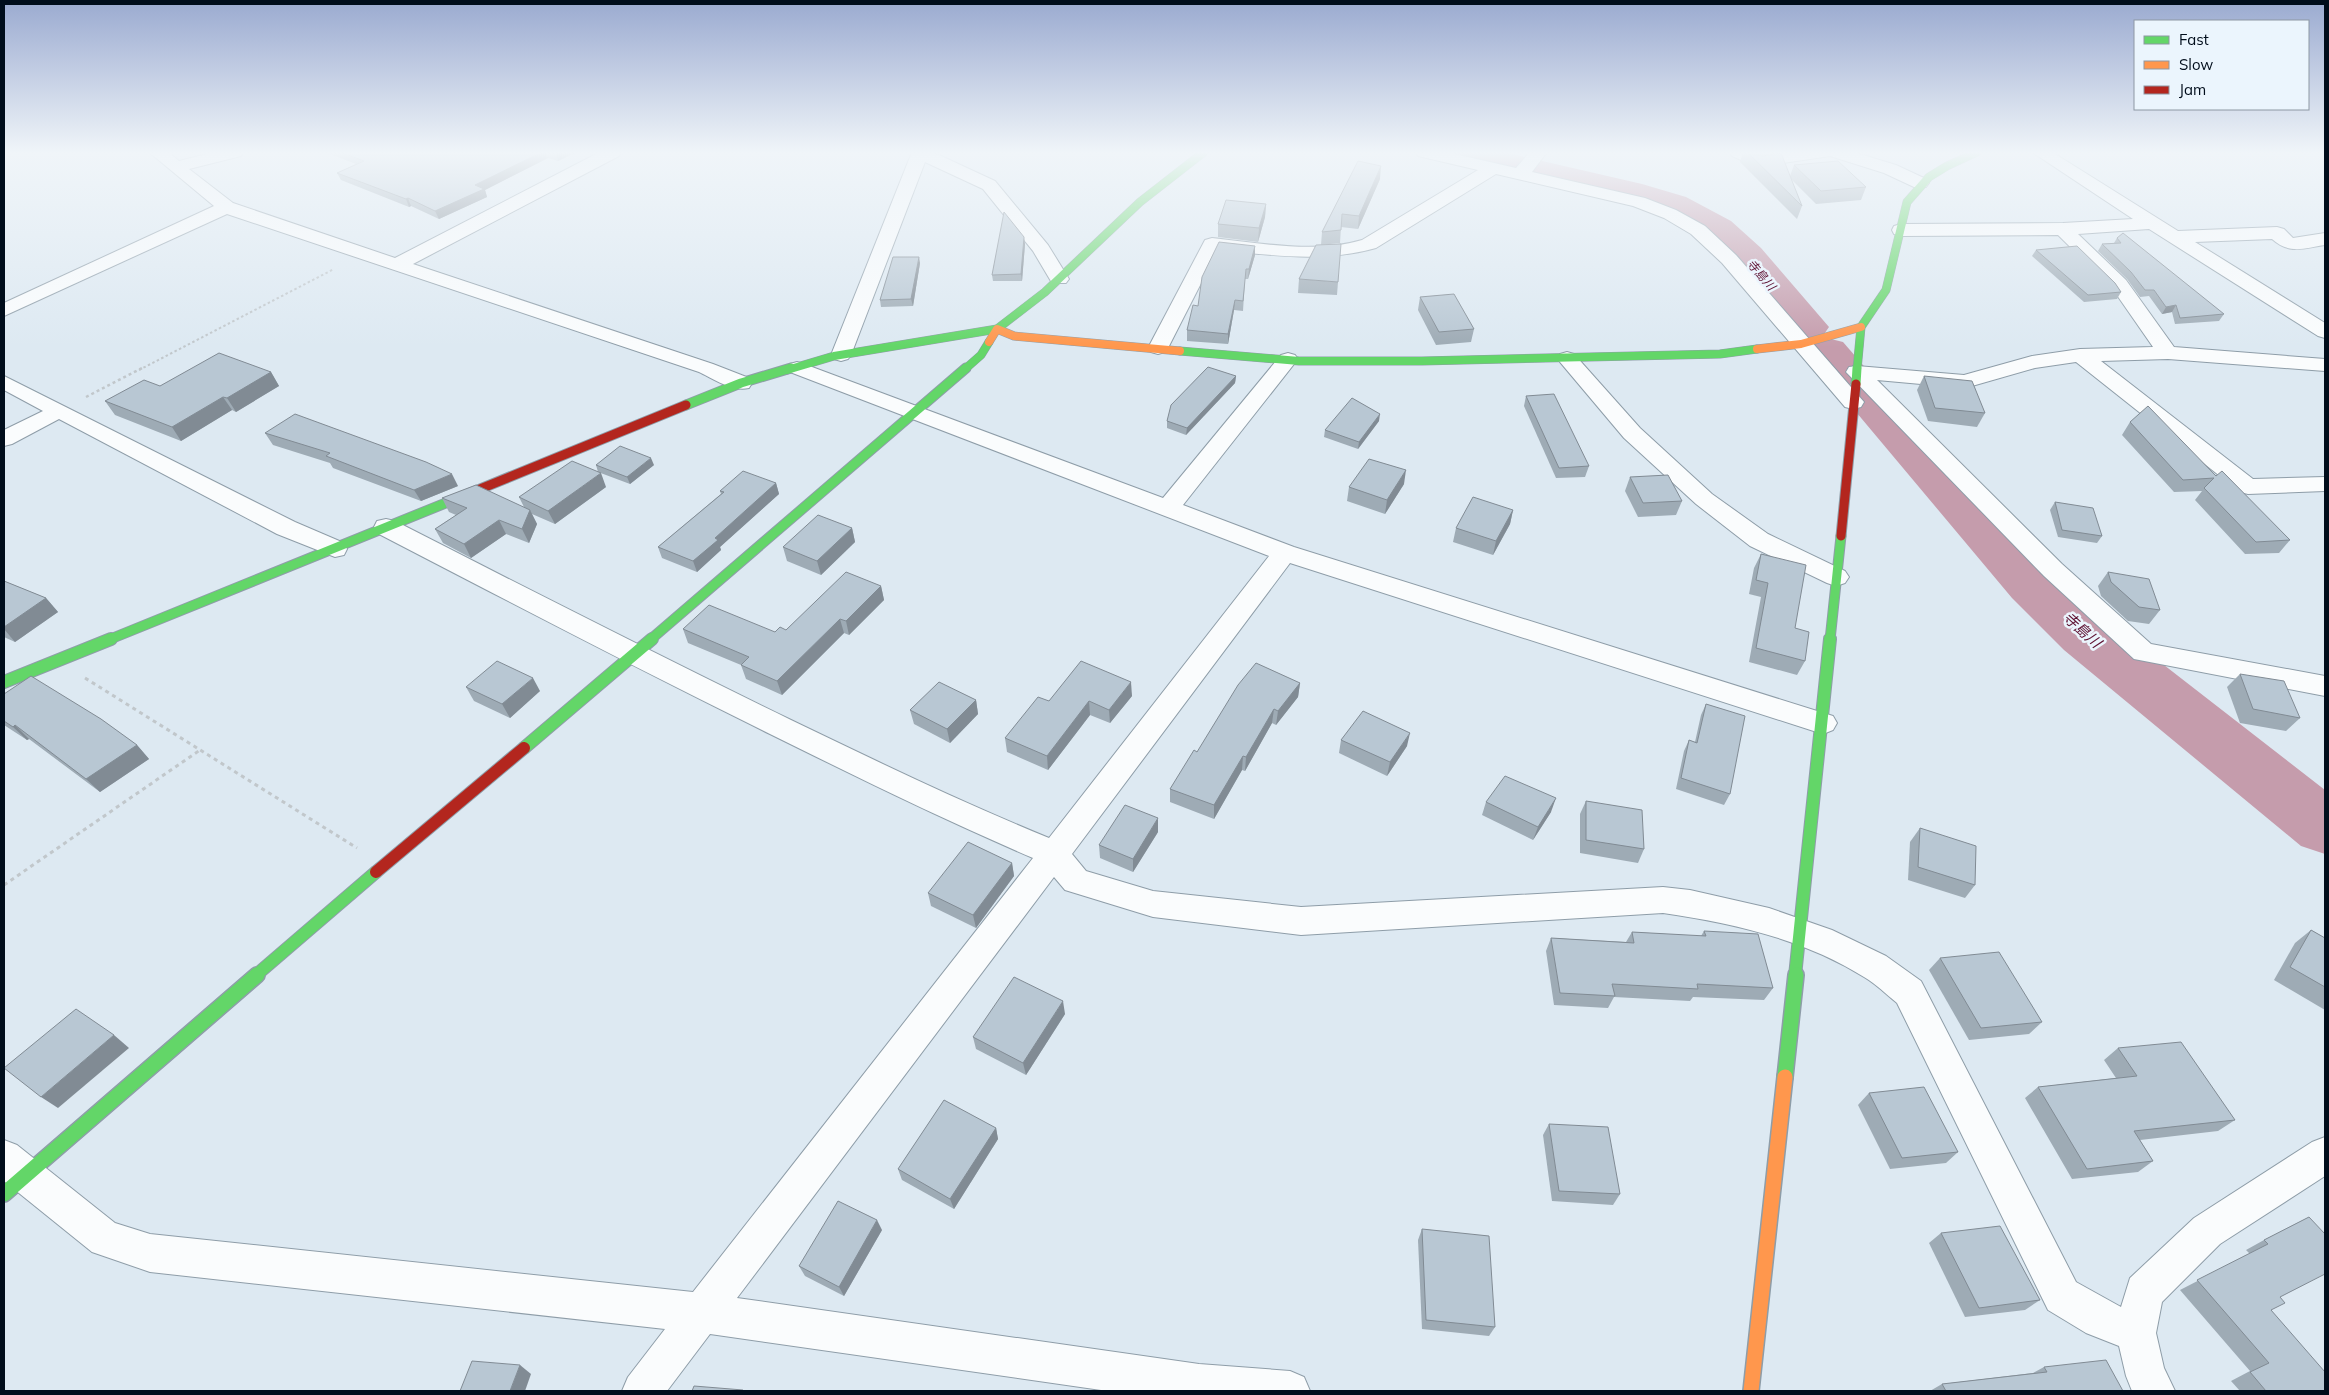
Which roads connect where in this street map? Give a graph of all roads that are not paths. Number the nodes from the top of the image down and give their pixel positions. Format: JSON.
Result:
{"nodes":[{"id":1,"x":206,"y":217,"type":"edge"},
{"id":2,"x":257,"y":217,"type":"edge"},
{"id":3,"x":489,"y":217,"type":"edge"},
{"id":4,"x":895,"y":217,"type":"edge"},
{"id":5,"x":1015,"y":217,"type":"edge"},
{"id":6,"x":1122,"y":217,"type":"edge"},
{"id":7,"x":1413,"y":217,"type":"edge"},
{"id":8,"x":1675,"y":217,"type":"edge"},
{"id":9,"x":1904,"y":217,"type":"edge"},
{"id":10,"x":2143,"y":217,"type":"edge"},
{"id":11,"x":2152,"y":223,"type":"junction"},
{"id":12,"x":2063,"y":229,"type":"junction"},
{"id":13,"x":1901,"y":230,"type":"junction"},
{"id":14,"x":2177,"y":237,"type":"junction"},
{"id":15,"x":2325,"y":238,"type":"edge"},
{"id":16,"x":397,"y":265,"type":"junction"},
{"id":17,"x":1059,"y":279,"type":"junction"},
{"id":18,"x":4,"y":310,"type":"edge"},
{"id":19,"x":997,"y":328,"type":"junction"},
{"id":20,"x":1861,"y":328,"type":"junction"},
{"id":21,"x":2325,"y":332,"type":"edge"},
{"id":22,"x":1801,"y":344,"type":"junction"},
{"id":23,"x":1158,"y":348,"type":"junction"},
{"id":24,"x":2168,"y":353,"type":"junction"},
{"id":25,"x":841,"y":355,"type":"junction"},
{"id":26,"x":2080,"y":355,"type":"junction"},
{"id":27,"x":1567,"y":358,"type":"junction"},
{"id":28,"x":1288,"y":359,"type":"junction"},
{"id":29,"x":2325,"y":365,"type":"edge"},
{"id":30,"x":797,"y":368,"type":"junction"},
{"id":31,"x":1857,"y":372,"type":"junction"},
{"id":32,"x":4,"y":382,"type":"edge"},
{"id":33,"x":741,"y":383,"type":"junction"},
{"id":34,"x":1853,"y":402,"type":"junction"},
{"id":35,"x":59,"y":411,"type":"junction"},
{"id":36,"x":915,"y":413,"type":"junction"},
{"id":37,"x":4,"y":439,"type":"edge"},
{"id":38,"x":2325,"y":484,"type":"edge"},
{"id":39,"x":1168,"y":508,"type":"junction"},
{"id":40,"x":386,"y":527,"type":"junction"},
{"id":41,"x":335,"y":548,"type":"junction"},
{"id":42,"x":1285,"y":553,"type":"junction"},
{"id":43,"x":1836,"y":577,"type":"junction"},
{"id":44,"x":634,"y":655,"type":"junction"},
{"id":45,"x":4,"y":682,"type":"edge"},
{"id":46,"x":2325,"y":686,"type":"edge"},
{"id":47,"x":1823,"y":723,"type":"junction"},
{"id":48,"x":1054,"y":854,"type":"junction"},
{"id":49,"x":1799,"y":931,"type":"junction"},
{"id":50,"x":2325,"y":1155,"type":"edge"},
{"id":51,"x":11,"y":1176,"type":"edge"},
{"id":52,"x":701,"y":1313,"type":"junction"},
{"id":53,"x":2136,"y":1333,"type":"junction"},
{"id":54,"x":642,"y":1391,"type":"edge"},
{"id":55,"x":1290,"y":1391,"type":"edge"},
{"id":56,"x":1751,"y":1391,"type":"edge"},
{"id":57,"x":2155,"y":1391,"type":"edge"}],
"edges":[{"from":1,"to":18,"type":"street"},
{"from":2,"to":16,"type":"street"},
{"from":3,"to":16,"type":"street"},
{"from":4,"to":25,"type":"street"},
{"from":5,"to":17,"type":"street"},
{"from":6,"to":17,"type":"street"},
{"from":7,"to":23,"type":"street"},
{"from":8,"to":22,"type":"street"},
{"from":9,"to":13,"type":"street"},
{"from":10,"to":11,"type":"street"},
{"from":11,"to":12,"type":"street"},
{"from":11,"to":14,"type":"street"},
{"from":12,"to":13,"type":"street"},
{"from":12,"to":24,"type":"street"},
{"from":13,"to":20,"type":"street"},
{"from":14,"to":15,"type":"street"},
{"from":14,"to":21,"type":"street"},
{"from":16,"to":33,"type":"street"},
{"from":17,"to":19,"type":"street"},
{"from":19,"to":23,"type":"street"},
{"from":19,"to":25,"type":"street"},
{"from":19,"to":36,"type":"street"},
{"from":20,"to":22,"type":"street"},
{"from":20,"to":31,"type":"street"},
{"from":22,"to":27,"type":"street"},
{"from":22,"to":34,"type":"street"},
{"from":23,"to":28,"type":"street"},
{"from":24,"to":26,"type":"street"},
{"from":24,"to":29,"type":"street"},
{"from":25,"to":30,"type":"street"},
{"from":26,"to":31,"type":"street"},
{"from":26,"to":38,"type":"street"},
{"from":27,"to":28,"type":"street"},
{"from":27,"to":43,"type":"street"},
{"from":28,"to":39,"type":"street"},
{"from":30,"to":33,"type":"street"},
{"from":30,"to":36,"type":"street"},
{"from":31,"to":34,"type":"street"},
{"from":31,"to":46,"type":"street"},
{"from":32,"to":35,"type":"street"},
{"from":33,"to":40,"type":"street"},
{"from":34,"to":43,"type":"street"},
{"from":35,"to":37,"type":"street"},
{"from":35,"to":41,"type":"street"},
{"from":36,"to":39,"type":"street"},
{"from":36,"to":44,"type":"street"},
{"from":39,"to":42,"type":"street"},
{"from":40,"to":41,"type":"street"},
{"from":40,"to":44,"type":"street"},
{"from":41,"to":45,"type":"street"},
{"from":42,"to":47,"type":"street"},
{"from":42,"to":48,"type":"street"},
{"from":43,"to":47,"type":"street"},
{"from":44,"to":48,"type":"street"},
{"from":44,"to":51,"type":"street"},
{"from":47,"to":49,"type":"street"},
{"from":48,"to":49,"type":"street"},
{"from":48,"to":52,"type":"street"},
{"from":49,"to":53,"type":"street"},
{"from":49,"to":56,"type":"street"},
{"from":50,"to":53,"type":"street"},
{"from":51,"to":52,"type":"street"},
{"from":52,"to":54,"type":"street"},
{"from":52,"to":55,"type":"street"},
{"from":53,"to":57,"type":"street"}]}
